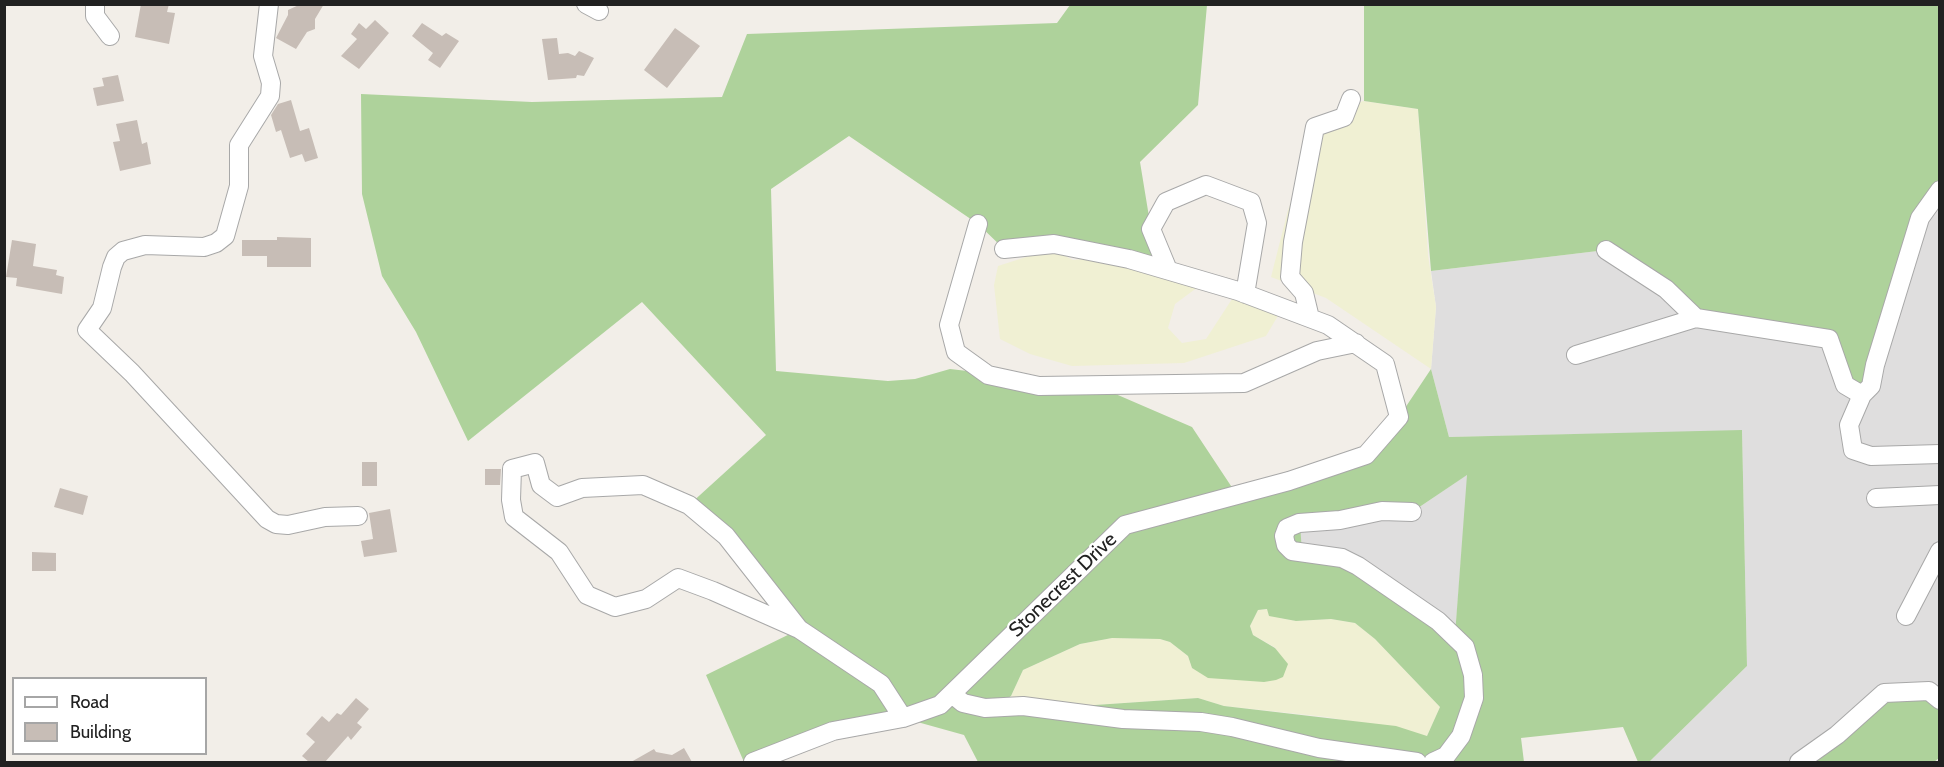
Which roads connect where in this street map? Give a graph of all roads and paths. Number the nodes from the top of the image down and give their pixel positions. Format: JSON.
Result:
{"nodes":[{"id":1,"x":95,"y":4,"type":"edge"},
{"id":2,"x":269,"y":4,"type":"edge"},
{"id":3,"x":110,"y":36,"type":"dead end"},
{"id":4,"x":1351,"y":99,"type":"dead end"},
{"id":5,"x":1940,"y":190,"type":"edge"},
{"id":6,"x":978,"y":224,"type":"dead end"},
{"id":7,"x":1004,"y":249,"type":"dead end"},
{"id":8,"x":1606,"y":250,"type":"dead end"},
{"id":9,"x":1168,"y":270,"type":"junction"},
{"id":10,"x":1245,"y":294,"type":"junction"},
{"id":11,"x":1310,"y":318,"type":"junction"},
{"id":12,"x":1696,"y":318,"type":"junction"},
{"id":13,"x":1356,"y":344,"type":"junction"},
{"id":14,"x":1576,"y":355,"type":"dead end"},
{"id":15,"x":1862,"y":395,"type":"junction"},
{"id":16,"x":1940,"y":454,"type":"edge"},
{"id":17,"x":1940,"y":495,"type":"edge"},
{"id":18,"x":1876,"y":498,"type":"dead end"},
{"id":19,"x":1412,"y":512,"type":"dead end"},
{"id":20,"x":358,"y":516,"type":"dead end"},
{"id":21,"x":1940,"y":551,"type":"edge"},
{"id":22,"x":1906,"y":616,"type":"dead end"},
{"id":23,"x":799,"y":629,"type":"junction"},
{"id":24,"x":952,"y":694,"type":"junction"},
{"id":25,"x":1940,"y":700,"type":"edge"},
{"id":26,"x":903,"y":718,"type":"junction"},
{"id":27,"x":753,"y":762,"type":"edge"},
{"id":28,"x":1417,"y":762,"type":"edge"},
{"id":29,"x":1434,"y":762,"type":"edge"},
{"id":30,"x":1799,"y":762,"type":"edge"}],
"edges":[{"from":1,"to":3,"type":"street"},
{"from":2,"to":20,"type":"street"},
{"from":4,"to":11,"type":"street"},
{"from":5,"to":15,"type":"street"},
{"from":6,"to":13,"type":"street"},
{"from":7,"to":9,"type":"street"},
{"from":8,"to":12,"type":"street"},
{"from":9,"to":10,"type":"street"},
{"from":9,"to":10,"type":"street"},
{"from":10,"to":11,"type":"street","name":"Stonecrest Drive"},
{"from":11,"to":13,"type":"street","name":"Stonecrest Drive"},
{"from":12,"to":14,"type":"street"},
{"from":12,"to":15,"type":"street"},
{"from":13,"to":24,"type":"street","name":"Stonecrest Drive"},
{"from":15,"to":16,"type":"street"},
{"from":17,"to":18,"type":"street"},
{"from":19,"to":29,"type":"street"},
{"from":21,"to":22,"type":"street"},
{"from":23,"to":23,"type":"street"},
{"from":23,"to":26,"type":"street"},
{"from":24,"to":26,"type":"street","name":"Stonecrest Drive"},
{"from":24,"to":28,"type":"street"},
{"from":25,"to":30,"type":"street"},
{"from":26,"to":27,"type":"street","name":"Stonecrest Drive"}]}
